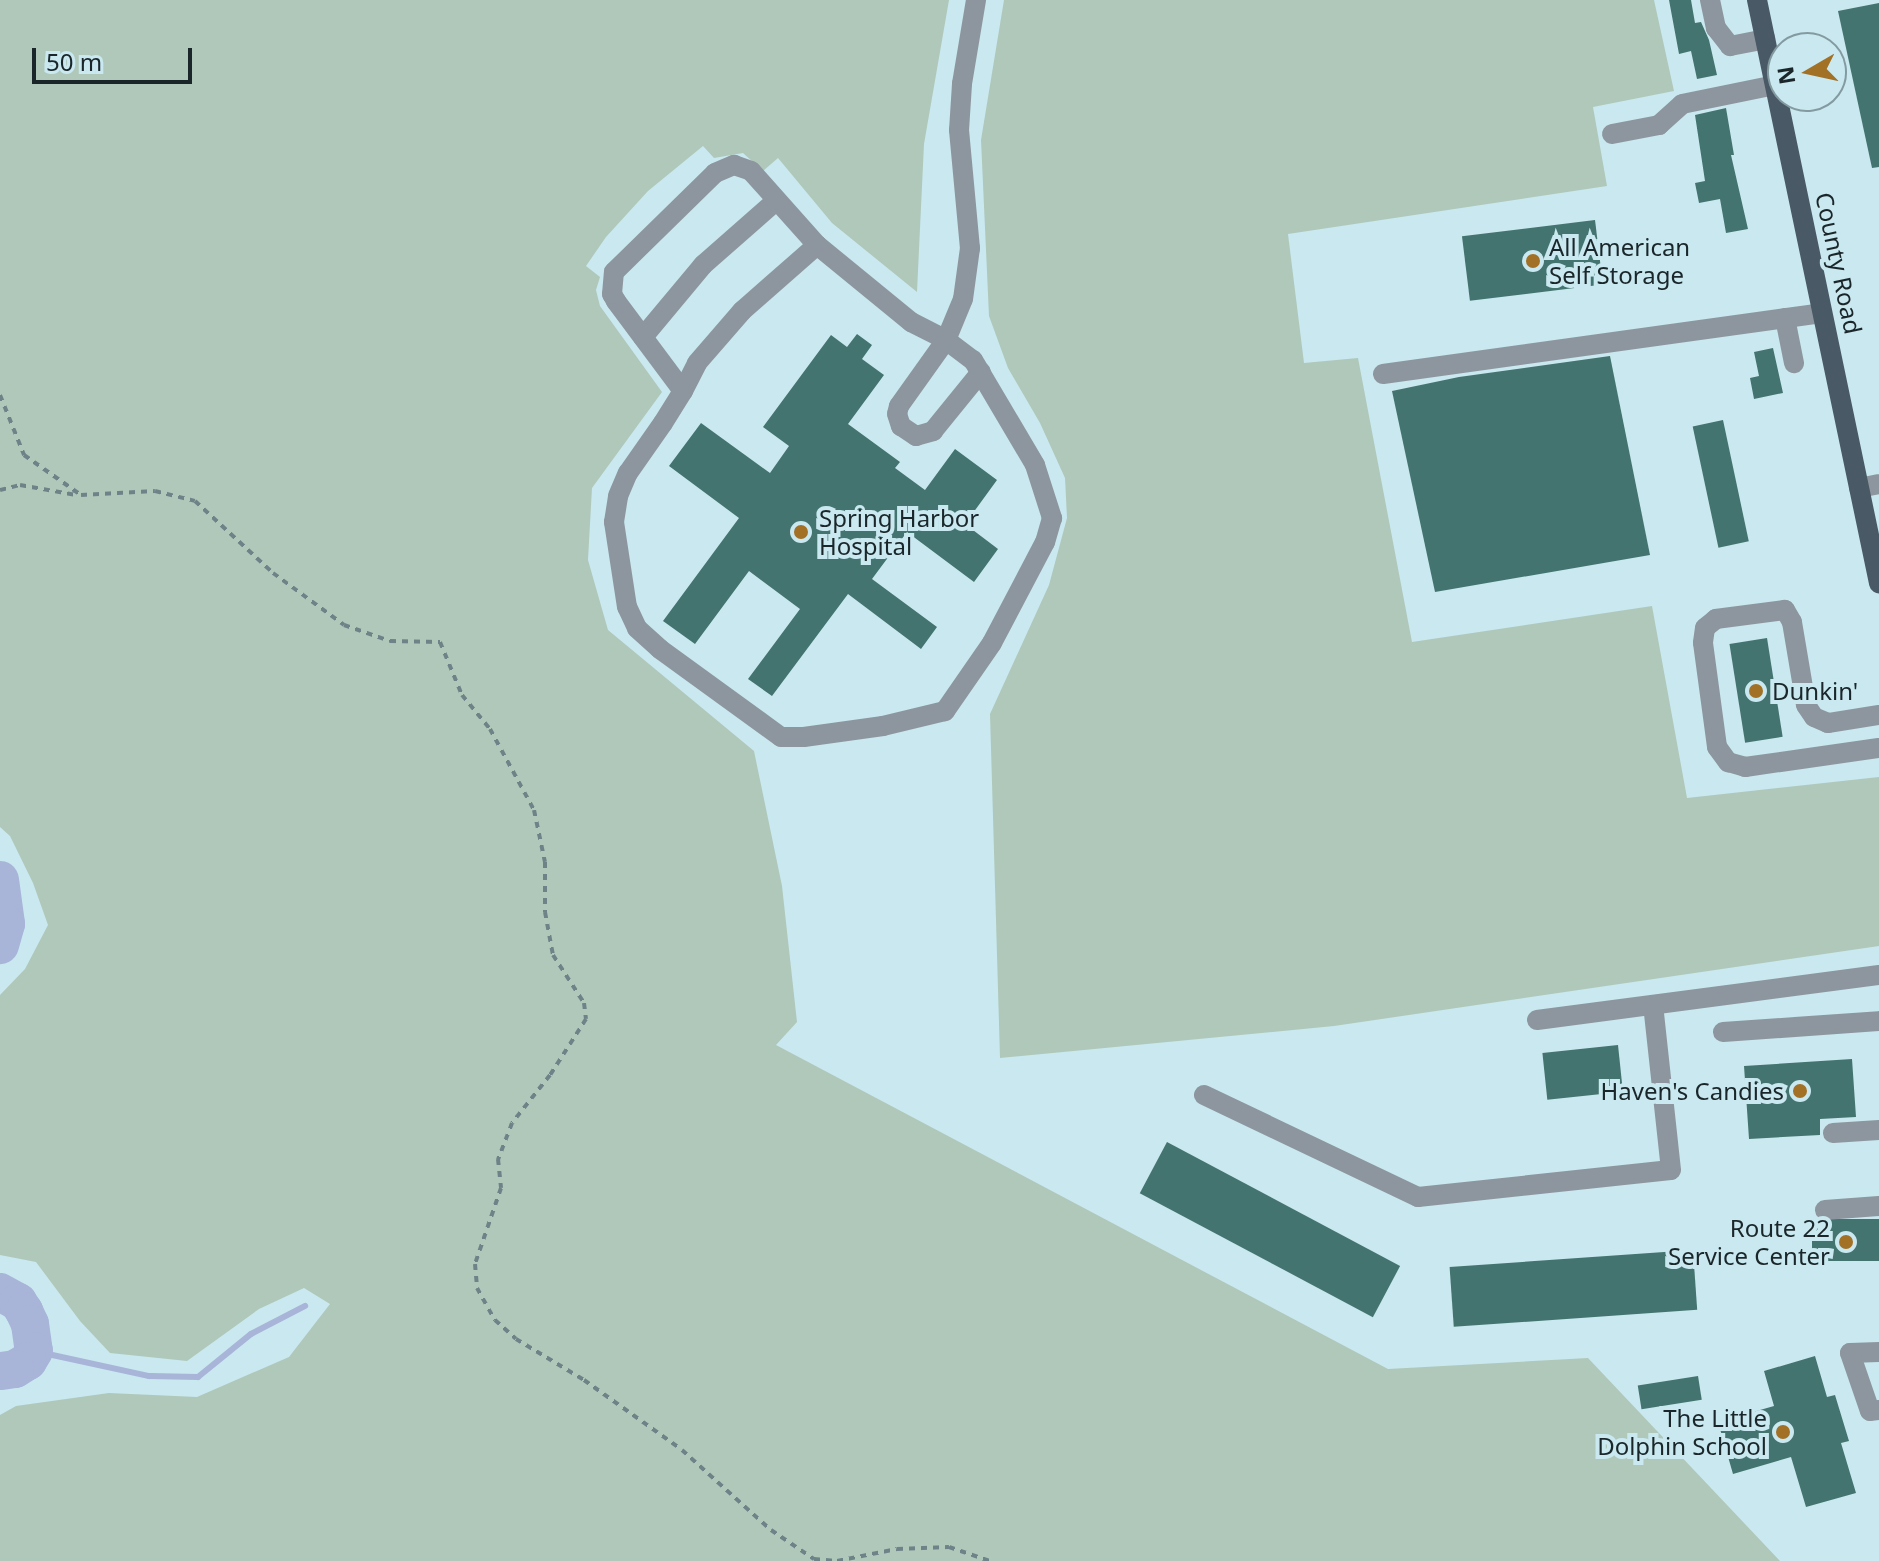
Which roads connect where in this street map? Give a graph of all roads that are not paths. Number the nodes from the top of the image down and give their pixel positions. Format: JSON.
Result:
{"nodes":[{"id":1,"x":976,"y":0,"type":"edge"},
{"id":2,"x":1710,"y":0,"type":"edge"},
{"id":3,"x":1757,"y":0,"type":"edge"},
{"id":4,"x":1765,"y":39,"type":"junction"},
{"id":5,"x":1767,"y":48,"type":"edge"},
{"id":6,"x":1767,"y":87,"type":"edge"},
{"id":7,"x":1781,"y":112,"type":"edge"},
{"id":8,"x":1612,"y":134,"type":"dead end"},
{"id":9,"x":777,"y":200,"type":"junction"},
{"id":10,"x":817,"y":245,"type":"junction"},
{"id":11,"x":1822,"y":313,"type":"junction"},
{"id":12,"x":1785,"y":318,"type":"junction"},
{"id":13,"x":643,"y":337,"type":"junction"},
{"id":14,"x":946,"y":340,"type":"junction"},
{"id":15,"x":1794,"y":363,"type":"dead end"},
{"id":16,"x":981,"y":372,"type":"junction"},
{"id":17,"x":1383,"y":374,"type":"dead end"},
{"id":18,"x":683,"y":391,"type":"junction"},
{"id":19,"x":1869,"y":486,"type":"edge"},
{"id":20,"x":1879,"y":583,"type":"edge"},
{"id":21,"x":1879,"y":715,"type":"edge"},
{"id":22,"x":1879,"y":748,"type":"edge"},
{"id":23,"x":1879,"y":975,"type":"edge"},
{"id":24,"x":1653,"y":1005,"type":"junction"},
{"id":25,"x":1537,"y":1020,"type":"dead end"},
{"id":26,"x":1879,"y":1021,"type":"edge"},
{"id":27,"x":1723,"y":1032,"type":"dead end"},
{"id":28,"x":1204,"y":1095,"type":"dead end"},
{"id":29,"x":1879,"y":1130,"type":"edge"},
{"id":30,"x":1833,"y":1133,"type":"dead end"},
{"id":31,"x":1879,"y":1206,"type":"edge"},
{"id":32,"x":1825,"y":1210,"type":"dead end"},
{"id":33,"x":1879,"y":1352,"type":"edge"},
{"id":34,"x":1879,"y":1410,"type":"edge"}],
"edges":[{"from":1,"to":14,"type":"lane"},
{"from":2,"to":4,"type":"lane"},
{"from":3,"to":4,"type":"main road","name":"County Road"},
{"from":4,"to":5,"type":"main road","name":"County Road"},
{"from":6,"to":8,"type":"lane"},
{"from":7,"to":11,"type":"main road","name":"County Road"},
{"from":9,"to":10,"type":"lane"},
{"from":9,"to":13,"type":"lane"},
{"from":9,"to":13,"type":"lane"},
{"from":10,"to":14,"type":"lane"},
{"from":10,"to":18,"type":"lane"},
{"from":11,"to":12,"type":"lane"},
{"from":11,"to":19,"type":"main road","name":"County Road"},
{"from":12,"to":15,"type":"lane"},
{"from":12,"to":17,"type":"lane"},
{"from":13,"to":18,"type":"lane"},
{"from":14,"to":16,"type":"lane"},
{"from":14,"to":16,"type":"lane"},
{"from":16,"to":18,"type":"lane"},
{"from":19,"to":20,"type":"main road","name":"County Road"},
{"from":21,"to":22,"type":"lane"},
{"from":23,"to":24,"type":"lane"},
{"from":24,"to":25,"type":"lane"},
{"from":24,"to":28,"type":"lane"},
{"from":26,"to":27,"type":"lane"},
{"from":29,"to":30,"type":"lane"},
{"from":31,"to":32,"type":"lane"},
{"from":33,"to":34,"type":"lane"}]}
